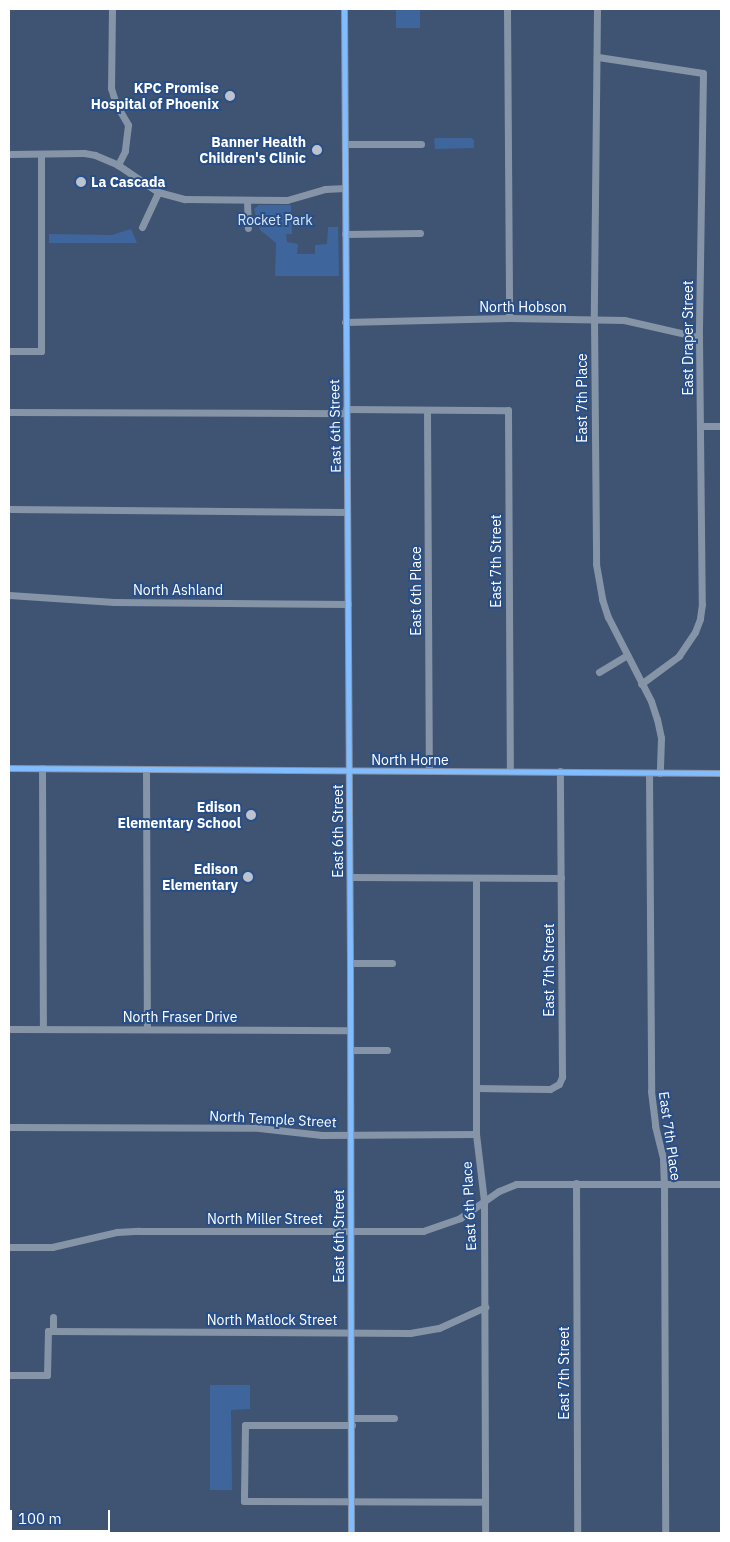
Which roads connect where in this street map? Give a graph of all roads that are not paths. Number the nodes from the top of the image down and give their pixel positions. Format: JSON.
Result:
{"nodes":[{"id":1,"x":112,"y":9,"type":"edge"},
{"id":2,"x":344,"y":9,"type":"edge"},
{"id":3,"x":507,"y":9,"type":"edge"},
{"id":4,"x":598,"y":9,"type":"edge"},
{"id":5,"x":598,"y":57,"type":"junction"},
{"id":6,"x":346,"y":144,"type":"junction"},
{"id":7,"x":421,"y":144,"type":"dead end"},
{"id":8,"x":9,"y":154,"type":"edge"},
{"id":9,"x":41,"y":154,"type":"junction"},
{"id":10,"x":118,"y":164,"type":"junction"},
{"id":11,"x":345,"y":188,"type":"junction"},
{"id":12,"x":158,"y":192,"type":"junction"},
{"id":13,"x":247,"y":200,"type":"junction"},
{"id":14,"x":142,"y":227,"type":"dead end"},
{"id":15,"x":248,"y":228,"type":"dead end"},
{"id":16,"x":420,"y":233,"type":"dead end"},
{"id":17,"x":345,"y":234,"type":"junction"},
{"id":18,"x":509,"y":318,"type":"junction"},
{"id":19,"x":594,"y":319,"type":"junction"},
{"id":20,"x":345,"y":322,"type":"junction"},
{"id":21,"x":699,"y":337,"type":"junction"},
{"id":22,"x":9,"y":351,"type":"edge"},
{"id":23,"x":427,"y":410,"type":"junction"},
{"id":24,"x":346,"y":411,"type":"junction"},
{"id":25,"x":9,"y":412,"type":"edge"},
{"id":26,"x":701,"y":426,"type":"junction"},
{"id":27,"x":721,"y":426,"type":"edge"},
{"id":28,"x":9,"y":509,"type":"edge"},
{"id":29,"x":347,"y":512,"type":"junction"},
{"id":30,"x":9,"y":595,"type":"edge"},
{"id":31,"x":348,"y":604,"type":"junction"},
{"id":32,"x":627,"y":655,"type":"junction"},
{"id":33,"x":599,"y":672,"type":"dead end"},
{"id":34,"x":641,"y":684,"type":"junction"},
{"id":35,"x":9,"y":768,"type":"edge"},
{"id":36,"x":42,"y":768,"type":"junction"},
{"id":37,"x":146,"y":770,"type":"junction"},
{"id":38,"x":349,"y":771,"type":"junction"},
{"id":39,"x":429,"y":771,"type":"junction"},
{"id":40,"x":510,"y":771,"type":"junction"},
{"id":41,"x":560,"y":772,"type":"junction"},
{"id":42,"x":649,"y":773,"type":"junction"},
{"id":43,"x":660,"y":773,"type":"junction"},
{"id":44,"x":721,"y":773,"type":"edge"},
{"id":45,"x":350,"y":877,"type":"junction"},
{"id":46,"x":476,"y":878,"type":"junction"},
{"id":47,"x":561,"y":878,"type":"junction"},
{"id":48,"x":350,"y":963,"type":"junction"},
{"id":49,"x":392,"y":963,"type":"dead end"},
{"id":50,"x":9,"y":1029,"type":"edge"},
{"id":51,"x":43,"y":1029,"type":"junction"},
{"id":52,"x":147,"y":1029,"type":"junction"},
{"id":53,"x":350,"y":1030,"type":"junction"},
{"id":54,"x":350,"y":1050,"type":"junction"},
{"id":55,"x":387,"y":1050,"type":"dead end"},
{"id":56,"x":476,"y":1088,"type":"junction"},
{"id":57,"x":9,"y":1127,"type":"edge"},
{"id":58,"x":350,"y":1134,"type":"junction"},
{"id":59,"x":476,"y":1134,"type":"junction"},
{"id":60,"x":576,"y":1183,"type":"junction"},
{"id":61,"x":664,"y":1183,"type":"junction"},
{"id":62,"x":721,"y":1184,"type":"edge"},
{"id":63,"x":484,"y":1201,"type":"junction"},
{"id":64,"x":351,"y":1232,"type":"junction"},
{"id":65,"x":9,"y":1247,"type":"edge"},
{"id":66,"x":484,"y":1307,"type":"junction"},
{"id":67,"x":53,"y":1317,"type":"dead end"},
{"id":68,"x":53,"y":1331,"type":"junction"},
{"id":69,"x":351,"y":1333,"type":"junction"},
{"id":70,"x":9,"y":1375,"type":"edge"},
{"id":71,"x":394,"y":1418,"type":"dead end"},
{"id":72,"x":352,"y":1421,"type":"junction"},
{"id":73,"x":351,"y":1502,"type":"junction"},
{"id":74,"x":485,"y":1502,"type":"junction"},
{"id":75,"x":351,"y":1533,"type":"edge"},
{"id":76,"x":485,"y":1533,"type":"edge"},
{"id":77,"x":577,"y":1533,"type":"edge"},
{"id":78,"x":665,"y":1533,"type":"edge"}],
"edges":[{"from":1,"to":10,"type":"street"},
{"from":2,"to":6,"type":"street","name":"East 6th Street"},
{"from":3,"to":18,"type":"street"},
{"from":4,"to":5,"type":"street","name":"East 7th Place"},
{"from":5,"to":19,"type":"street","name":"East 7th Place"},
{"from":5,"to":21,"type":"street","name":"East Draper Street"},
{"from":6,"to":7,"type":"street"},
{"from":6,"to":11,"type":"street","name":"East 6th Street"},
{"from":8,"to":9,"type":"street"},
{"from":9,"to":10,"type":"street"},
{"from":9,"to":22,"type":"street"},
{"from":10,"to":12,"type":"street"},
{"from":11,"to":13,"type":"street"},
{"from":11,"to":17,"type":"street","name":"East 6th Street"},
{"from":12,"to":13,"type":"street"},
{"from":12,"to":14,"type":"street"},
{"from":13,"to":15,"type":"street"},
{"from":16,"to":17,"type":"street"},
{"from":17,"to":20,"type":"street","name":"East 6th Street"},
{"from":18,"to":19,"type":"street","name":"North Hobson"},
{"from":18,"to":20,"type":"street","name":"North Hobson"},
{"from":19,"to":21,"type":"street","name":"North Hobson"},
{"from":19,"to":32,"type":"street","name":"East 7th Place"},
{"from":20,"to":24,"type":"street","name":"East 6th Street"},
{"from":21,"to":26,"type":"street","name":"East Draper Street"},
{"from":23,"to":24,"type":"street"},
{"from":23,"to":39,"type":"street","name":"East 6th Place"},
{"from":23,"to":40,"type":"street","name":"East 7th Street"},
{"from":24,"to":25,"type":"street"},
{"from":24,"to":29,"type":"street","name":"East 6th Street"},
{"from":26,"to":27,"type":"street"},
{"from":26,"to":34,"type":"street","name":"East Draper Street"},
{"from":28,"to":29,"type":"street"},
{"from":29,"to":31,"type":"street","name":"East 6th Street"},
{"from":30,"to":31,"type":"street","name":"North Ashland"},
{"from":31,"to":38,"type":"street","name":"East 6th Street"},
{"from":32,"to":33,"type":"street"},
{"from":32,"to":34,"type":"street","name":"East 7th Place"},
{"from":34,"to":43,"type":"street","name":"East 7th Place"},
{"from":35,"to":36,"type":"street","name":"North Horne"},
{"from":36,"to":37,"type":"street","name":"North Horne"},
{"from":36,"to":51,"type":"street"},
{"from":37,"to":38,"type":"street","name":"North Horne"},
{"from":37,"to":52,"type":"street"},
{"from":38,"to":39,"type":"street","name":"North Horne"},
{"from":38,"to":45,"type":"street","name":"East 6th Street"},
{"from":39,"to":40,"type":"street","name":"North Horne"},
{"from":40,"to":41,"type":"street","name":"North Horne"},
{"from":41,"to":42,"type":"street","name":"North Horne"},
{"from":41,"to":47,"type":"street","name":"East 7th Street"},
{"from":42,"to":43,"type":"street","name":"North Horne"},
{"from":42,"to":61,"type":"street","name":"East 7th Place"},
{"from":43,"to":44,"type":"street","name":"North Horne"},
{"from":45,"to":46,"type":"street"},
{"from":45,"to":48,"type":"street","name":"East 6th Street"},
{"from":46,"to":47,"type":"street"},
{"from":46,"to":56,"type":"street","name":"East 6th Place"},
{"from":47,"to":56,"type":"street","name":"East 7th Street"},
{"from":48,"to":49,"type":"street"},
{"from":48,"to":53,"type":"street","name":"East 6th Street"},
{"from":50,"to":51,"type":"street","name":"North Fraser Drive"},
{"from":51,"to":52,"type":"street","name":"North Fraser Drive"},
{"from":52,"to":53,"type":"street","name":"North Fraser Drive"},
{"from":53,"to":54,"type":"street","name":"East 6th Street"},
{"from":54,"to":55,"type":"street"},
{"from":54,"to":58,"type":"street","name":"East 6th Street"},
{"from":56,"to":59,"type":"street","name":"East 6th Place"},
{"from":57,"to":58,"type":"street","name":"North Temple Street"},
{"from":58,"to":59,"type":"street","name":"North Temple Street"},
{"from":58,"to":64,"type":"street","name":"East 6th Street"},
{"from":59,"to":63,"type":"street","name":"East 6th Place"},
{"from":60,"to":61,"type":"street","name":"North Miller Street"},
{"from":60,"to":63,"type":"street","name":"North Miller Street"},
{"from":60,"to":77,"type":"street","name":"East 7th Street"},
{"from":61,"to":62,"type":"street","name":"North Miller Street"},
{"from":61,"to":78,"type":"street","name":"East 7th Place"},
{"from":63,"to":64,"type":"street","name":"North Miller Street"},
{"from":63,"to":66,"type":"street","name":"East 6th Place"},
{"from":64,"to":65,"type":"street","name":"North Miller Street"},
{"from":64,"to":69,"type":"street","name":"East 6th Street"},
{"from":66,"to":69,"type":"street","name":"North Matlock Street"},
{"from":66,"to":74,"type":"street","name":"East 6th Place"},
{"from":67,"to":68,"type":"street"},
{"from":68,"to":69,"type":"street","name":"North Matlock Street"},
{"from":68,"to":70,"type":"street"},
{"from":69,"to":72,"type":"street","name":"East 6th Street"},
{"from":71,"to":72,"type":"street"},
{"from":72,"to":73,"type":"street","name":"East 6th Street"},
{"from":72,"to":73,"type":"street"},
{"from":73,"to":74,"type":"street"},
{"from":73,"to":75,"type":"street","name":"East 6th Street"},
{"from":74,"to":76,"type":"street","name":"East 6th Place"}]}
